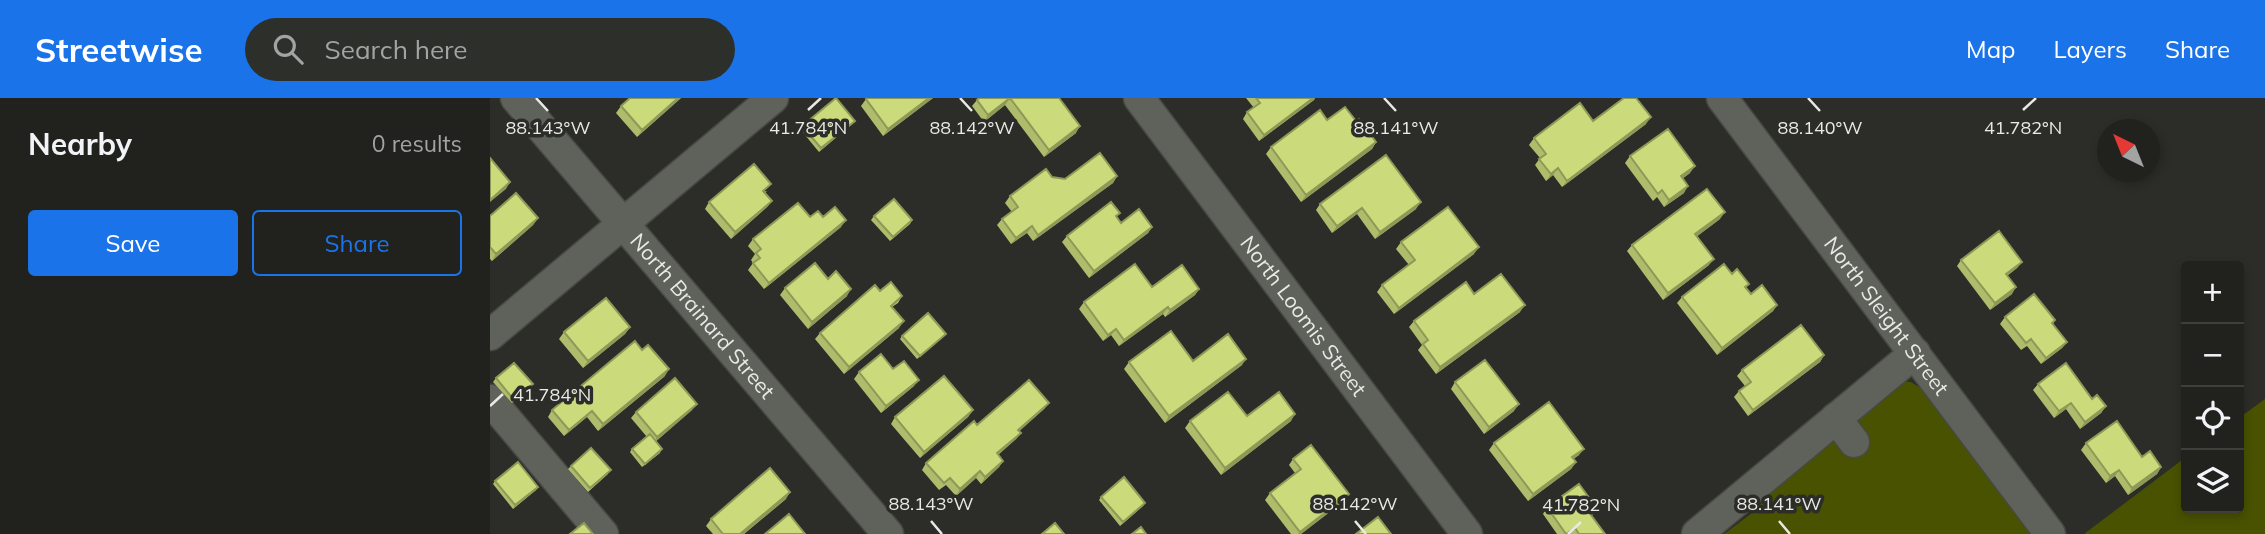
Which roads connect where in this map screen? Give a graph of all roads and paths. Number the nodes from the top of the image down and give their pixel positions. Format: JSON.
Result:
{"nodes":[{"id":1,"x":516,"y":98,"type":"edge"},
{"id":2,"x":773,"y":98,"type":"edge"},
{"id":3,"x":1139,"y":98,"type":"edge"},
{"id":4,"x":1722,"y":98,"type":"edge"},
{"id":5,"x":622,"y":224,"type":"junction"},
{"id":6,"x":490,"y":335,"type":"edge"},
{"id":7,"x":1915,"y":353,"type":"junction"},
{"id":8,"x":490,"y":400,"type":"edge"},
{"id":9,"x":1836,"y":418,"type":"junction"},
{"id":10,"x":1854,"y":442,"type":"dead end"},
{"id":11,"x":603,"y":534,"type":"edge"},
{"id":12,"x":888,"y":534,"type":"edge"},
{"id":13,"x":1467,"y":534,"type":"edge"},
{"id":14,"x":1697,"y":534,"type":"edge"},
{"id":15,"x":2050,"y":534,"type":"edge"}],
"edges":[{"from":1,"to":5,"type":"street","name":"North Brainard Street"},
{"from":2,"to":5,"type":"street"},
{"from":3,"to":13,"type":"street","name":"North Loomis Street"},
{"from":4,"to":7,"type":"street","name":"North Sleight Street"},
{"from":5,"to":6,"type":"street"},
{"from":5,"to":12,"type":"street","name":"North Brainard Street"},
{"from":7,"to":9,"type":"street"},
{"from":7,"to":15,"type":"street","name":"North Sleight Street"},
{"from":8,"to":11,"type":"street"},
{"from":9,"to":10,"type":"street"},
{"from":9,"to":14,"type":"street"}]}
